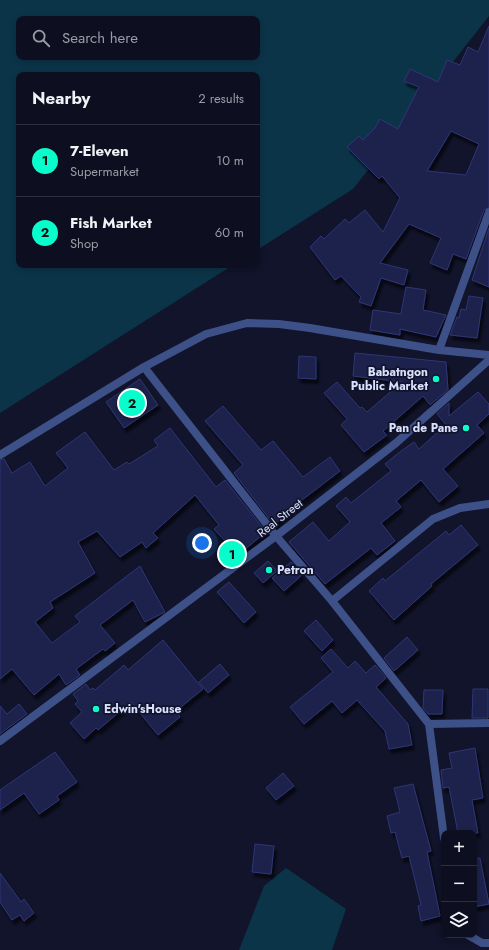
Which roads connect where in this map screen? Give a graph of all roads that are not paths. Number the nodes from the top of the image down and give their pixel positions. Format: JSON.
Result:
{"nodes":[{"id":1,"x":489,"y":212,"type":"edge"},
{"id":2,"x":439,"y":350,"type":"junction"},
{"id":3,"x":489,"y":355,"type":"edge"},
{"id":4,"x":489,"y":360,"type":"edge"},
{"id":5,"x":144,"y":367,"type":"junction"},
{"id":6,"x":0,"y":455,"type":"edge"},
{"id":7,"x":489,"y":504,"type":"edge"},
{"id":8,"x":276,"y":536,"type":"junction"},
{"id":9,"x":332,"y":601,"type":"junction"},
{"id":10,"x":489,"y":723,"type":"edge"},
{"id":11,"x":429,"y":724,"type":"junction"},
{"id":12,"x":0,"y":741,"type":"edge"},
{"id":13,"x":443,"y":830,"type":"edge"},
{"id":14,"x":473,"y":938,"type":"edge"},
{"id":15,"x":489,"y":942,"type":"edge"}],
"edges":[{"from":1,"to":2,"type":"street"},
{"from":2,"to":3,"type":"street"},
{"from":2,"to":5,"type":"street"},
{"from":4,"to":8,"type":"street","name":"Real Street"},
{"from":5,"to":6,"type":"street"},
{"from":5,"to":8,"type":"street"},
{"from":7,"to":9,"type":"street"},
{"from":8,"to":9,"type":"street"},
{"from":8,"to":12,"type":"street","name":"Real Street"},
{"from":9,"to":11,"type":"street"},
{"from":10,"to":11,"type":"street"},
{"from":11,"to":13,"type":"street"},
{"from":14,"to":15,"type":"street"}]}
